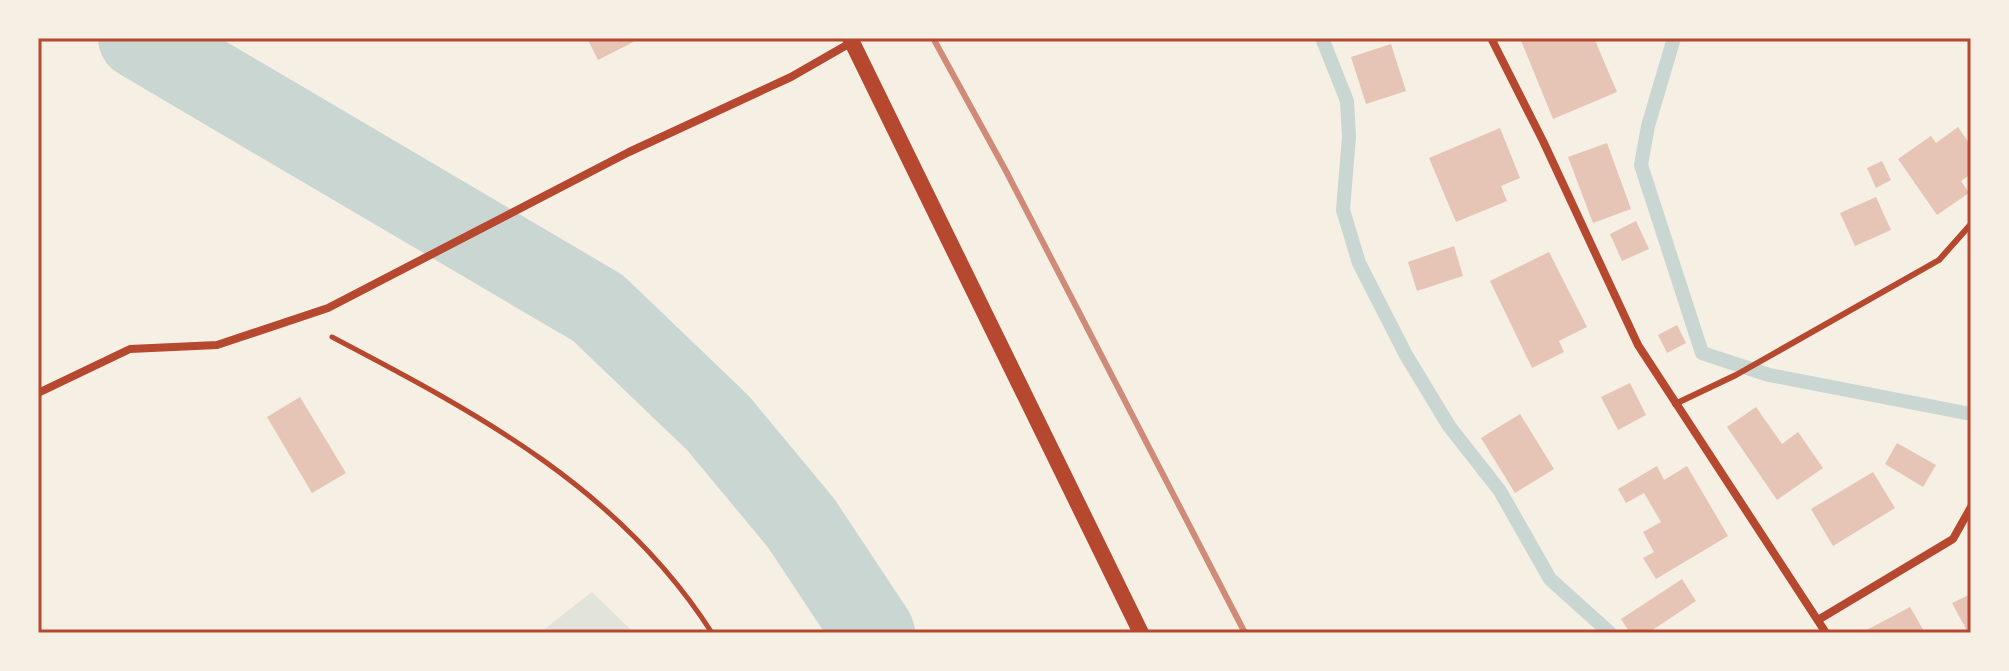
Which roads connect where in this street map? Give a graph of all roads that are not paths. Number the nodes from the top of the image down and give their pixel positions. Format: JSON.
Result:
{"nodes":[{"id":1,"x":1491,"y":38,"type":"edge"},
{"id":2,"x":851,"y":40,"type":"edge"},
{"id":3,"x":1971,"y":224,"type":"edge"},
{"id":4,"x":38,"y":393,"type":"edge"},
{"id":5,"x":1675,"y":404,"type":"junction"},
{"id":6,"x":1971,"y":507,"type":"edge"},
{"id":7,"x":1818,"y":620,"type":"junction"},
{"id":8,"x":1141,"y":633,"type":"edge"},
{"id":9,"x":1826,"y":633,"type":"edge"}],
"edges":[{"from":1,"to":5,"type":"street"},
{"from":2,"to":4,"type":"street"},
{"from":2,"to":8,"type":"main road"},
{"from":3,"to":5,"type":"lane"},
{"from":5,"to":7,"type":"street"},
{"from":6,"to":7,"type":"street"},
{"from":7,"to":9,"type":"street"}]}
